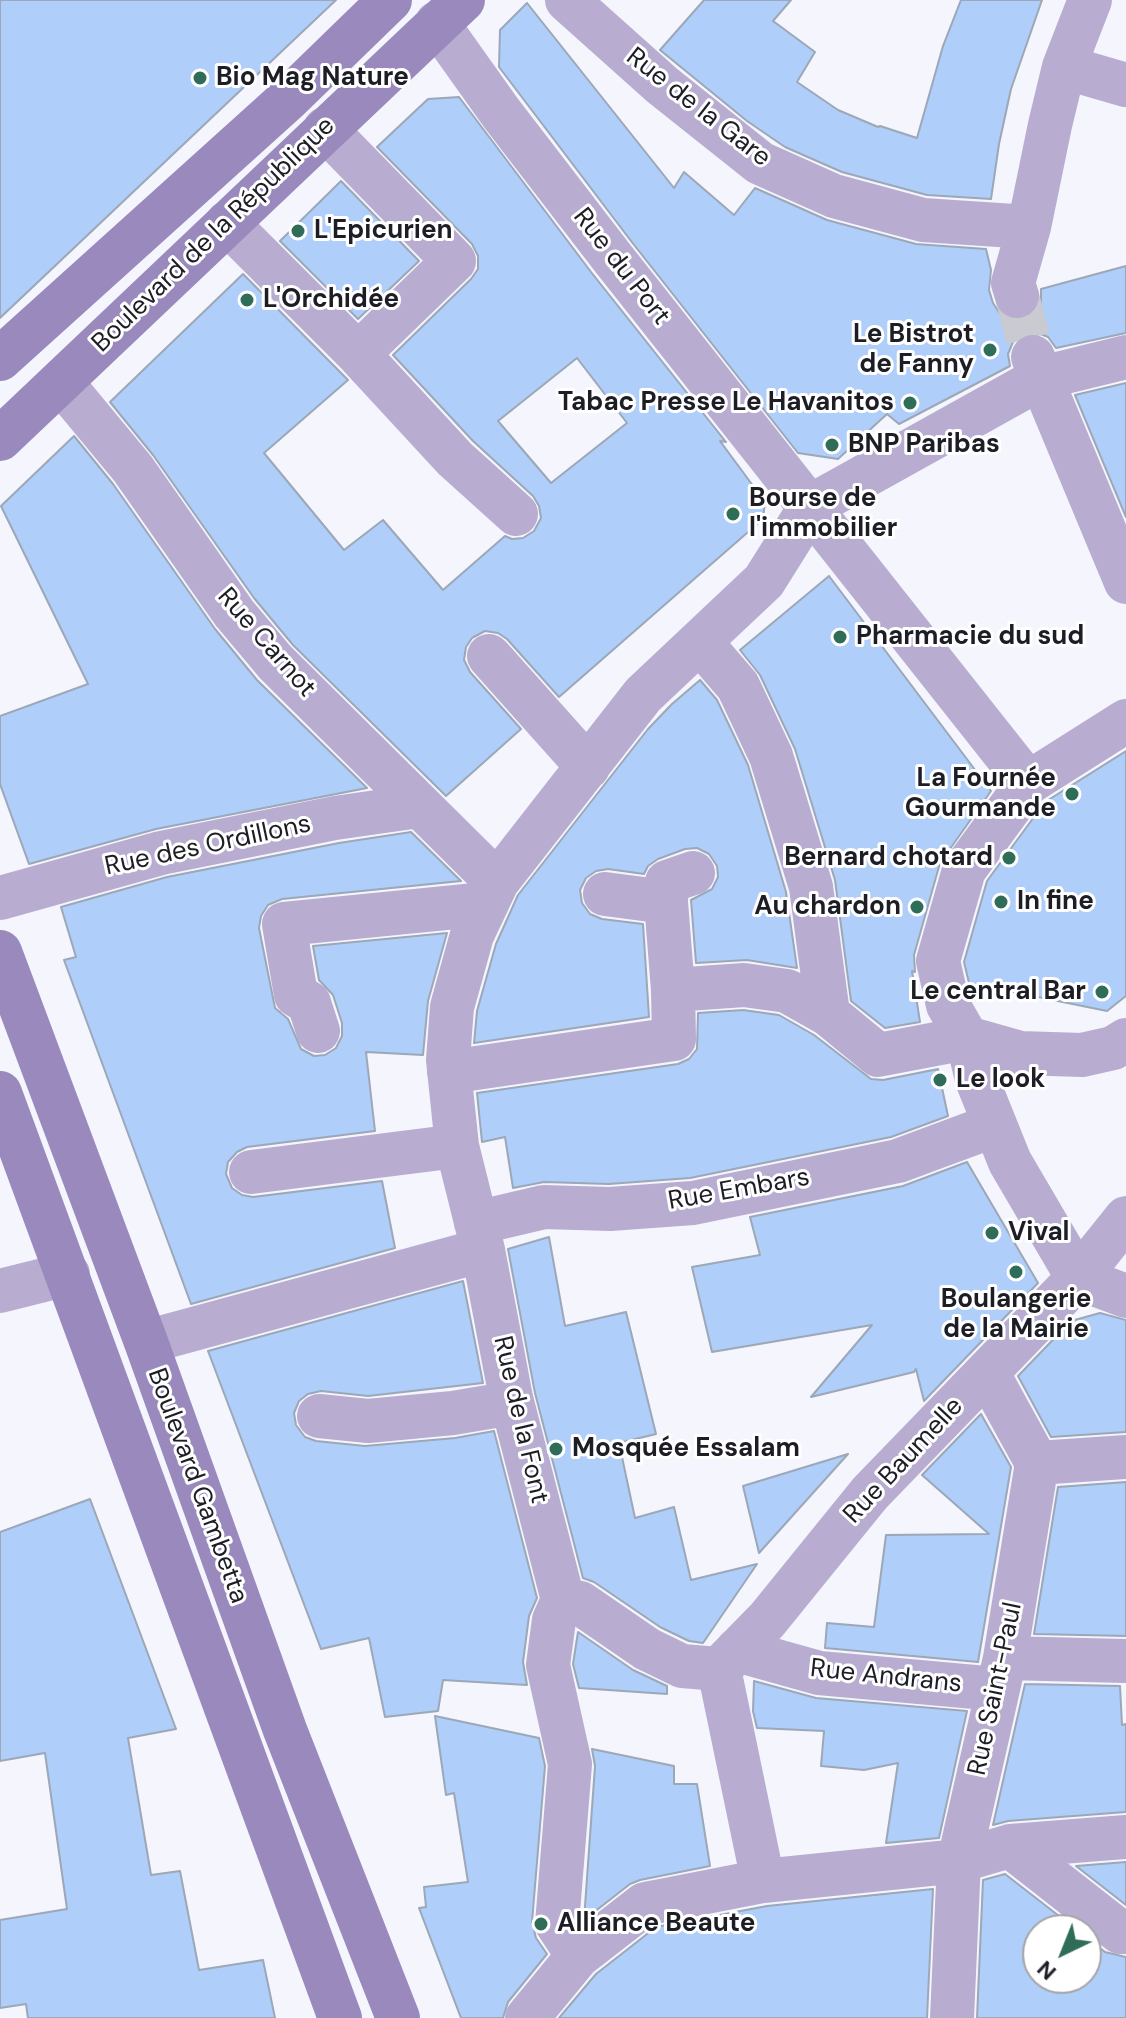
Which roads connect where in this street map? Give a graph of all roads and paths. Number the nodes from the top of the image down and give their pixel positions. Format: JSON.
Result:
{"nodes":[{"id":1,"x":390,"y":0,"type":"edge"},
{"id":2,"x":567,"y":0,"type":"edge"},
{"id":3,"x":1090,"y":0,"type":"edge"},
{"id":4,"x":441,"y":8,"type":"edge"},
{"id":5,"x":1064,"y":67,"type":"junction"},
{"id":6,"x":1126,"y":85,"type":"edge"},
{"id":7,"x":325,"y":129,"type":"junction"},
{"id":8,"x":227,"y":223,"type":"junction"},
{"id":9,"x":1029,"y":227,"type":"junction"},
{"id":10,"x":1017,"y":296,"type":"tunnel mouth"},
{"id":11,"x":11,"y":349,"type":"edge"},
{"id":12,"x":358,"y":354,"type":"junction"},
{"id":13,"x":1126,"y":357,"type":"edge"},
{"id":14,"x":1037,"y":368,"type":"junction"},
{"id":15,"x":61,"y":382,"type":"junction"},
{"id":16,"x":0,"y":439,"type":"edge"},
{"id":17,"x":811,"y":506,"type":"junction"},
{"id":18,"x":516,"y":514,"type":"dead end"},
{"id":19,"x":1126,"y":582,"type":"edge"},
{"id":20,"x":700,"y":642,"type":"junction"},
{"id":21,"x":489,"y":656,"type":"dead end"},
{"id":22,"x":1126,"y":721,"type":"edge"},
{"id":23,"x":588,"y":767,"type":"junction"},
{"id":24,"x":1028,"y":783,"type":"junction"},
{"id":25,"x":419,"y":806,"type":"junction"},
{"id":26,"x":492,"y":893,"type":"junction"},
{"id":27,"x":605,"y":894,"type":"dead end"},
{"id":28,"x":0,"y":898,"type":"edge"},
{"id":29,"x":0,"y":952,"type":"edge"},
{"id":30,"x":673,"y":990,"type":"junction"},
{"id":31,"x":828,"y":1014,"type":"junction"},
{"id":32,"x":318,"y":1031,"type":"dead end"},
{"id":33,"x":967,"y":1038,"type":"junction"},
{"id":34,"x":1126,"y":1040,"type":"edge"},
{"id":35,"x":449,"y":1072,"type":"junction"},
{"id":36,"x":0,"y":1093,"type":"edge"},
{"id":37,"x":995,"y":1125,"type":"junction"},
{"id":38,"x":457,"y":1146,"type":"junction"},
{"id":39,"x":251,"y":1172,"type":"dead end"},
{"id":40,"x":1126,"y":1218,"type":"edge"},
{"id":41,"x":480,"y":1236,"type":"junction"},
{"id":42,"x":68,"y":1274,"type":"junction"},
{"id":43,"x":1078,"y":1278,"type":"junction"},
{"id":44,"x":0,"y":1291,"type":"edge"},
{"id":45,"x":1126,"y":1296,"type":"edge"},
{"id":46,"x":146,"y":1342,"type":"junction"},
{"id":47,"x":987,"y":1372,"type":"junction"},
{"id":48,"x":512,"y":1403,"type":"junction"},
{"id":49,"x":319,"y":1416,"type":"dead end"},
{"id":50,"x":1126,"y":1457,"type":"edge"},
{"id":51,"x":1037,"y":1463,"type":"junction"},
{"id":52,"x":563,"y":1600,"type":"junction"},
{"id":53,"x":728,"y":1660,"type":"junction"},
{"id":54,"x":1126,"y":1661,"type":"edge"},
{"id":55,"x":1001,"y":1674,"type":"junction"},
{"id":56,"x":1126,"y":1837,"type":"edge"},
{"id":57,"x":1010,"y":1846,"type":"junction"},
{"id":58,"x":959,"y":1861,"type":"junction"},
{"id":59,"x":763,"y":1881,"type":"junction"},
{"id":60,"x":1126,"y":1932,"type":"edge"},
{"id":61,"x":578,"y":1956,"type":"junction"},
{"id":62,"x":340,"y":2018,"type":"edge"},
{"id":63,"x":398,"y":2018,"type":"edge"},
{"id":64,"x":527,"y":2018,"type":"edge"},
{"id":65,"x":952,"y":2018,"type":"edge"}],
"edges":[{"from":1,"to":11,"type":"main road","name":"Boulevard de la République"},
{"from":2,"to":9,"type":"street","name":"Rue de la Gare"},
{"from":3,"to":5,"type":"street"},
{"from":4,"to":7,"type":"main road","name":"Boulevard de la République"},
{"from":4,"to":17,"type":"street","name":"Rue du Port"},
{"from":5,"to":6,"type":"street"},
{"from":5,"to":9,"type":"street"},
{"from":7,"to":8,"type":"main road","name":"Boulevard de la République"},
{"from":7,"to":12,"type":"street"},
{"from":8,"to":12,"type":"street"},
{"from":8,"to":15,"type":"main road","name":"Boulevard de la République"},
{"from":9,"to":10,"type":"street"},
{"from":11,"to":15,"type":"main road","name":"Boulevard de la République"},
{"from":12,"to":18,"type":"street"},
{"from":13,"to":14,"type":"street"},
{"from":14,"to":17,"type":"street"},
{"from":14,"to":19,"type":"street"},
{"from":15,"to":16,"type":"main road","name":"Boulevard de la République"},
{"from":15,"to":25,"type":"street","name":"Rue Carnot"},
{"from":17,"to":20,"type":"street","name":"Rue de la Font"},
{"from":17,"to":24,"type":"street","name":"Rue du Port"},
{"from":20,"to":23,"type":"street","name":"Rue de la Font"},
{"from":20,"to":31,"type":"street"},
{"from":21,"to":23,"type":"street"},
{"from":22,"to":24,"type":"street"},
{"from":23,"to":26,"type":"street","name":"Rue de la Font"},
{"from":24,"to":33,"type":"street"},
{"from":25,"to":26,"type":"street","name":"Rue Carnot"},
{"from":25,"to":28,"type":"street","name":"Rue des Ordillons"},
{"from":26,"to":32,"type":"street"},
{"from":26,"to":35,"type":"street","name":"Rue de la Font"},
{"from":27,"to":30,"type":"street"},
{"from":29,"to":46,"type":"main road","name":"Boulevard Gambetta"},
{"from":30,"to":31,"type":"street"},
{"from":30,"to":35,"type":"street"},
{"from":31,"to":33,"type":"street"},
{"from":33,"to":34,"type":"street"},
{"from":33,"to":37,"type":"street"},
{"from":35,"to":38,"type":"street","name":"Rue de la Font"},
{"from":36,"to":42,"type":"main road","name":"Boulevard Gambetta"},
{"from":37,"to":41,"type":"street","name":"Rue Embars"},
{"from":37,"to":43,"type":"street"},
{"from":38,"to":39,"type":"street"},
{"from":38,"to":41,"type":"street","name":"Rue de la Font"},
{"from":40,"to":43,"type":"street","name":"Rue Baumelle"},
{"from":41,"to":46,"type":"street","name":"Rue Embars"},
{"from":41,"to":48,"type":"street","name":"Rue de la Font"},
{"from":42,"to":44,"type":"street"},
{"from":42,"to":62,"type":"main road","name":"Boulevard Gambetta"},
{"from":43,"to":45,"type":"street"},
{"from":43,"to":47,"type":"street","name":"Rue Baumelle"},
{"from":46,"to":63,"type":"main road","name":"Boulevard Gambetta"},
{"from":47,"to":51,"type":"street"},
{"from":47,"to":53,"type":"street","name":"Rue Baumelle"},
{"from":48,"to":49,"type":"street"},
{"from":48,"to":52,"type":"street","name":"Rue de la Font"},
{"from":50,"to":51,"type":"street"},
{"from":51,"to":55,"type":"street","name":"Rue Saint-Paul"},
{"from":52,"to":53,"type":"street","name":"Rue Andrans"},
{"from":52,"to":61,"type":"street"},
{"from":53,"to":55,"type":"street","name":"Rue Andrans"},
{"from":53,"to":59,"type":"street"},
{"from":54,"to":55,"type":"street","name":"Rue Andrans"},
{"from":55,"to":58,"type":"street","name":"Rue Saint-Paul"},
{"from":56,"to":57,"type":"street"},
{"from":57,"to":58,"type":"street"},
{"from":57,"to":60,"type":"street"},
{"from":58,"to":59,"type":"street"},
{"from":58,"to":65,"type":"street","name":"Rue Saint-Paul"},
{"from":59,"to":61,"type":"street"},
{"from":61,"to":64,"type":"street"}]}
